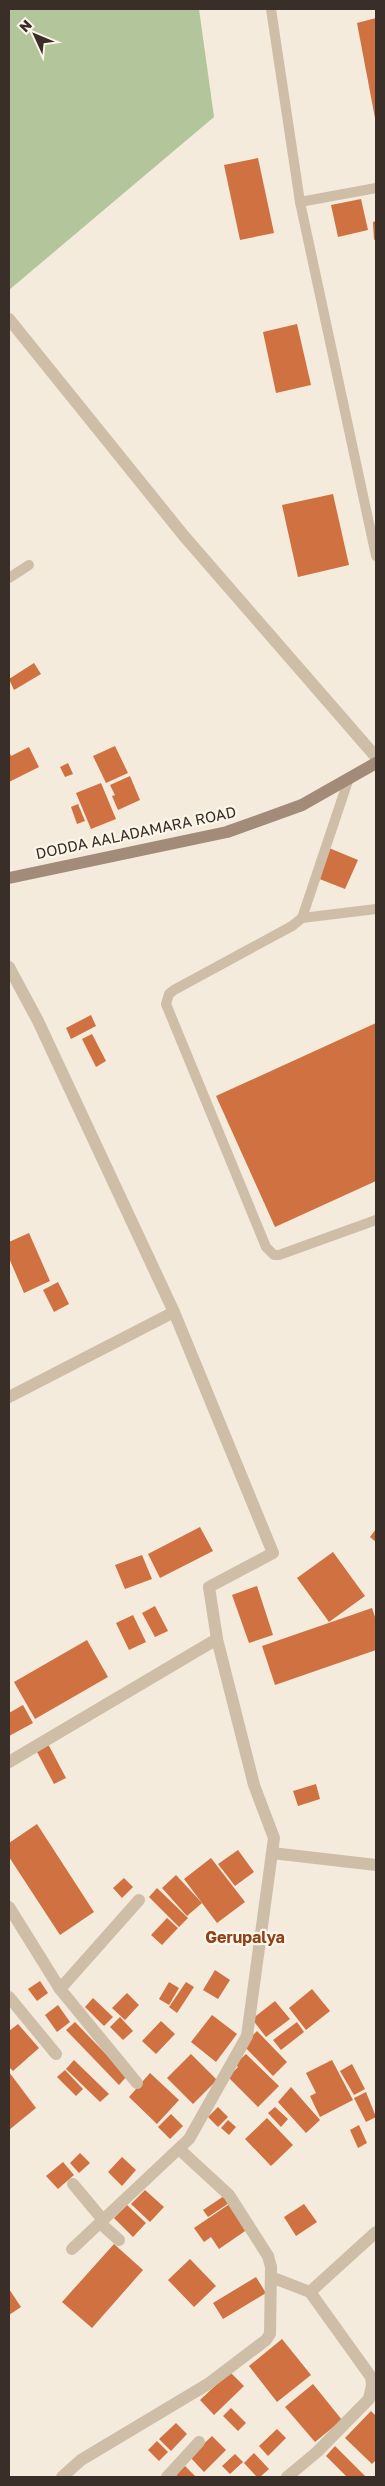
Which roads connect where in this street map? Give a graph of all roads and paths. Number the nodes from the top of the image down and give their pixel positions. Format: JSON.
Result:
{"nodes":[{"id":1,"x":271,"y":9,"type":"edge"},
{"id":2,"x":376,"y":188,"type":"edge"},
{"id":3,"x":300,"y":202,"type":"junction"},
{"id":4,"x":9,"y":319,"type":"edge"},
{"id":5,"x":376,"y":556,"type":"edge"},
{"id":6,"x":29,"y":565,"type":"dead end"},
{"id":7,"x":9,"y":578,"type":"edge"},
{"id":8,"x":376,"y":757,"type":"edge"},
{"id":9,"x":376,"y":763,"type":"edge"},
{"id":10,"x":348,"y":781,"type":"junction"},
{"id":11,"x":9,"y":878,"type":"edge"},
{"id":12,"x":376,"y":908,"type":"edge"},
{"id":13,"x":302,"y":918,"type":"junction"},
{"id":14,"x":9,"y":967,"type":"edge"},
{"id":15,"x":376,"y":1220,"type":"edge"},
{"id":16,"x":174,"y":1312,"type":"junction"},
{"id":17,"x":9,"y":1397,"type":"edge"},
{"id":18,"x":218,"y":1639,"type":"junction"},
{"id":19,"x":9,"y":1762,"type":"edge"},
{"id":20,"x":272,"y":1853,"type":"junction"},
{"id":21,"x":376,"y":1865,"type":"edge"},
{"id":22,"x":139,"y":1900,"type":"dead end"},
{"id":23,"x":9,"y":1907,"type":"edge"},
{"id":24,"x":60,"y":1989,"type":"junction"},
{"id":25,"x":9,"y":1997,"type":"edge"},
{"id":26,"x":56,"y":2054,"type":"dead end"},
{"id":27,"x":137,"y":2083,"type":"dead end"},
{"id":28,"x":179,"y":2149,"type":"junction"},
{"id":29,"x":73,"y":2184,"type":"dead end"},
{"id":30,"x":101,"y":2221,"type":"junction"},
{"id":31,"x":376,"y":2232,"type":"edge"},
{"id":32,"x":119,"y":2240,"type":"dead end"},
{"id":33,"x":72,"y":2249,"type":"dead end"},
{"id":34,"x":271,"y":2277,"type":"junction"},
{"id":35,"x":310,"y":2292,"type":"junction"},
{"id":36,"x":199,"y":2442,"type":"dead end"},
{"id":37,"x":62,"y":2477,"type":"edge"},
{"id":38,"x":167,"y":2477,"type":"edge"},
{"id":39,"x":287,"y":2477,"type":"edge"}],
"edges":[{"from":1,"to":3,"type":"lane"},
{"from":2,"to":3,"type":"lane"},
{"from":3,"to":5,"type":"lane"},
{"from":4,"to":8,"type":"street"},
{"from":6,"to":7,"type":"lane"},
{"from":9,"to":10,"type":"main road","name":"DODDA AALADAMARA ROAD"},
{"from":10,"to":11,"type":"main road","name":"DODDA AALADAMARA ROAD"},
{"from":10,"to":13,"type":"lane"},
{"from":12,"to":13,"type":"lane"},
{"from":13,"to":15,"type":"lane"},
{"from":14,"to":16,"type":"street"},
{"from":16,"to":17,"type":"street"},
{"from":16,"to":18,"type":"street"},
{"from":18,"to":19,"type":"street"},
{"from":18,"to":20,"type":"street"},
{"from":20,"to":21,"type":"street"},
{"from":20,"to":28,"type":"street"},
{"from":22,"to":24,"type":"street"},
{"from":23,"to":24,"type":"street"},
{"from":24,"to":27,"type":"street"},
{"from":25,"to":26,"type":"street"},
{"from":28,"to":30,"type":"street"},
{"from":28,"to":34,"type":"street"},
{"from":29,"to":30,"type":"street"},
{"from":30,"to":32,"type":"street"},
{"from":30,"to":33,"type":"street"},
{"from":31,"to":35,"type":"street"},
{"from":34,"to":35,"type":"street"},
{"from":34,"to":37,"type":"street"},
{"from":35,"to":39,"type":"street"},
{"from":36,"to":38,"type":"street"}]}
